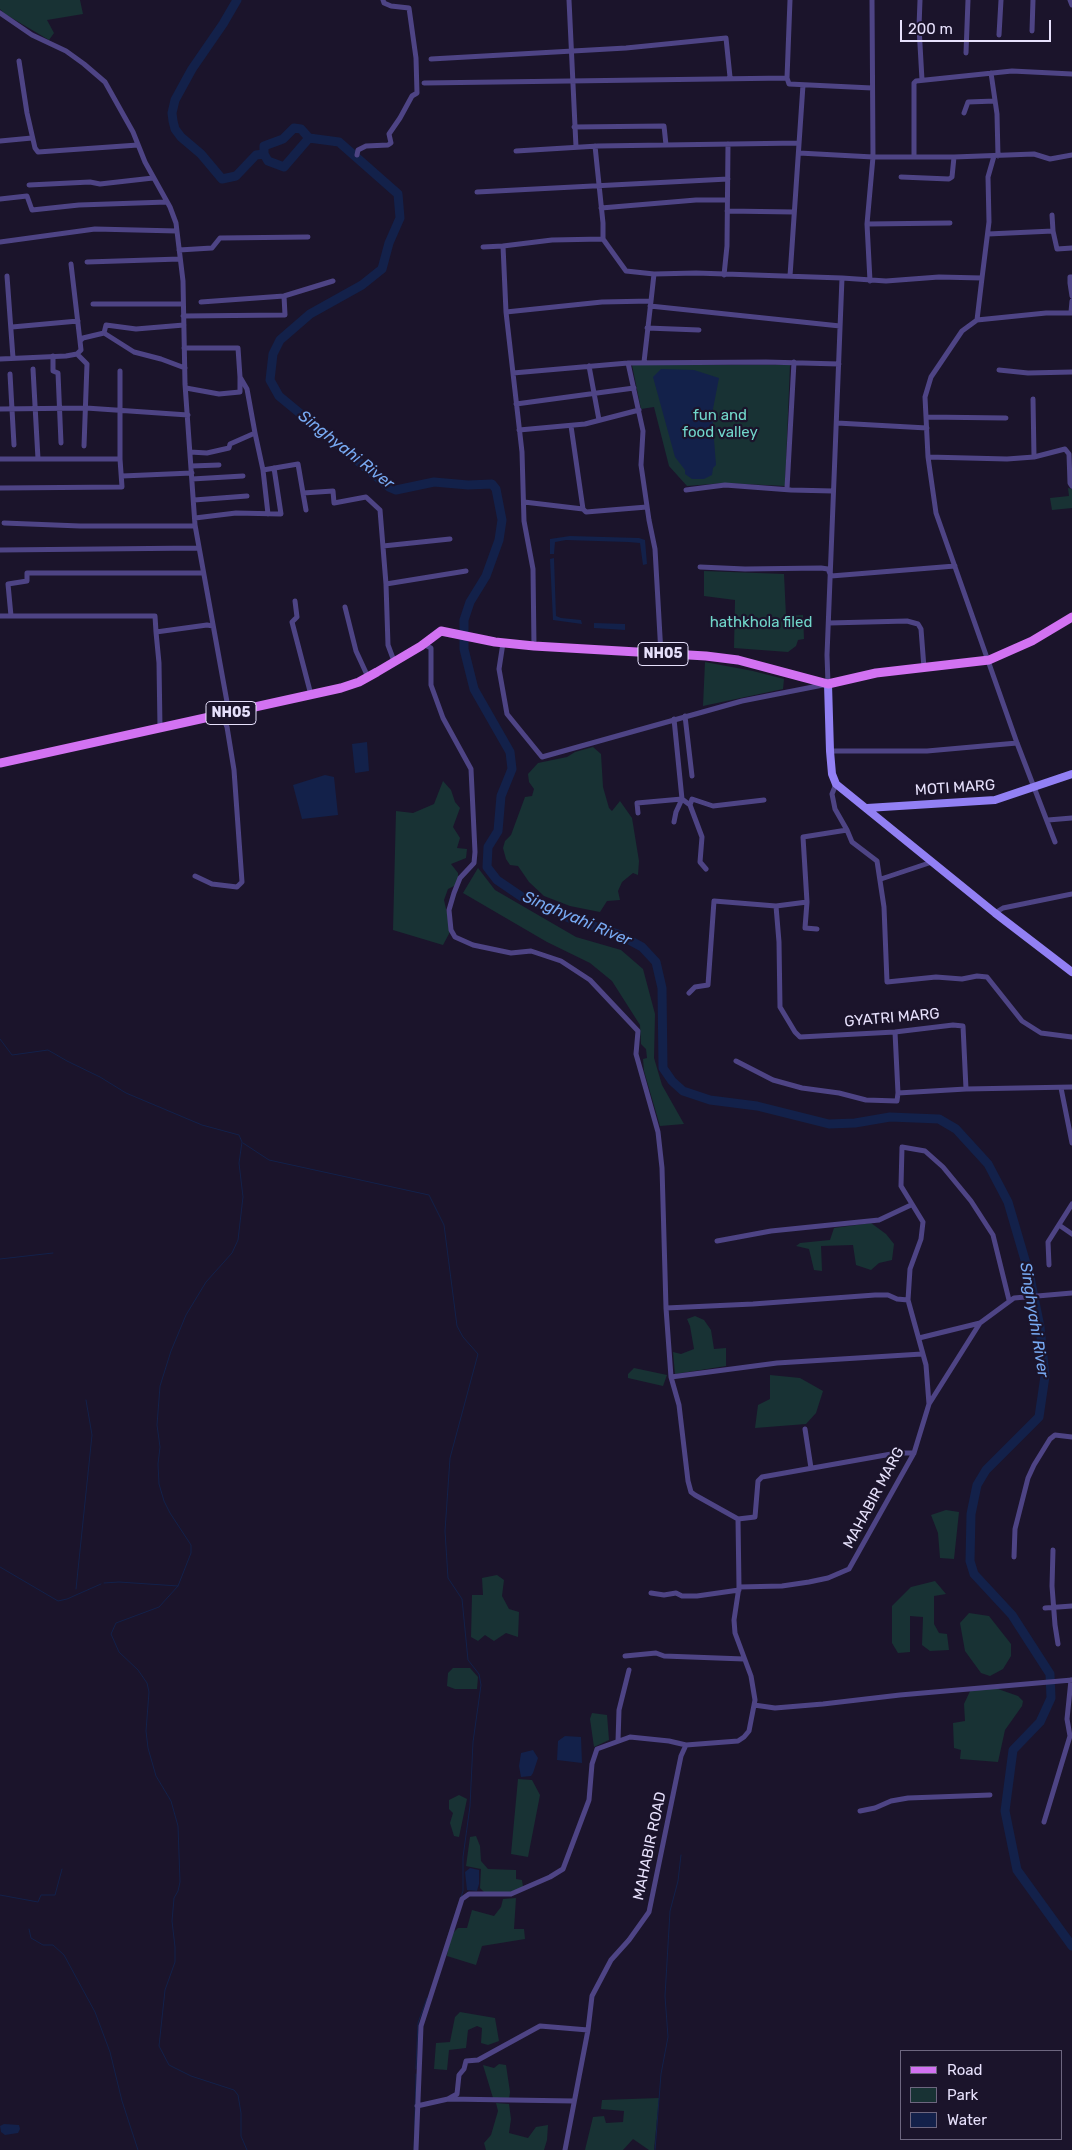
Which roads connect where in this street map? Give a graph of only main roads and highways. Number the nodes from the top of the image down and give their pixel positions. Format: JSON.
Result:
{"nodes":[{"id":1,"x":1072,"y":617,"type":"edge"},
{"id":2,"x":0,"y":763,"type":"edge"}],
"edges":[{"from":1,"to":2,"type":"main road","number":"NH05"}]}
